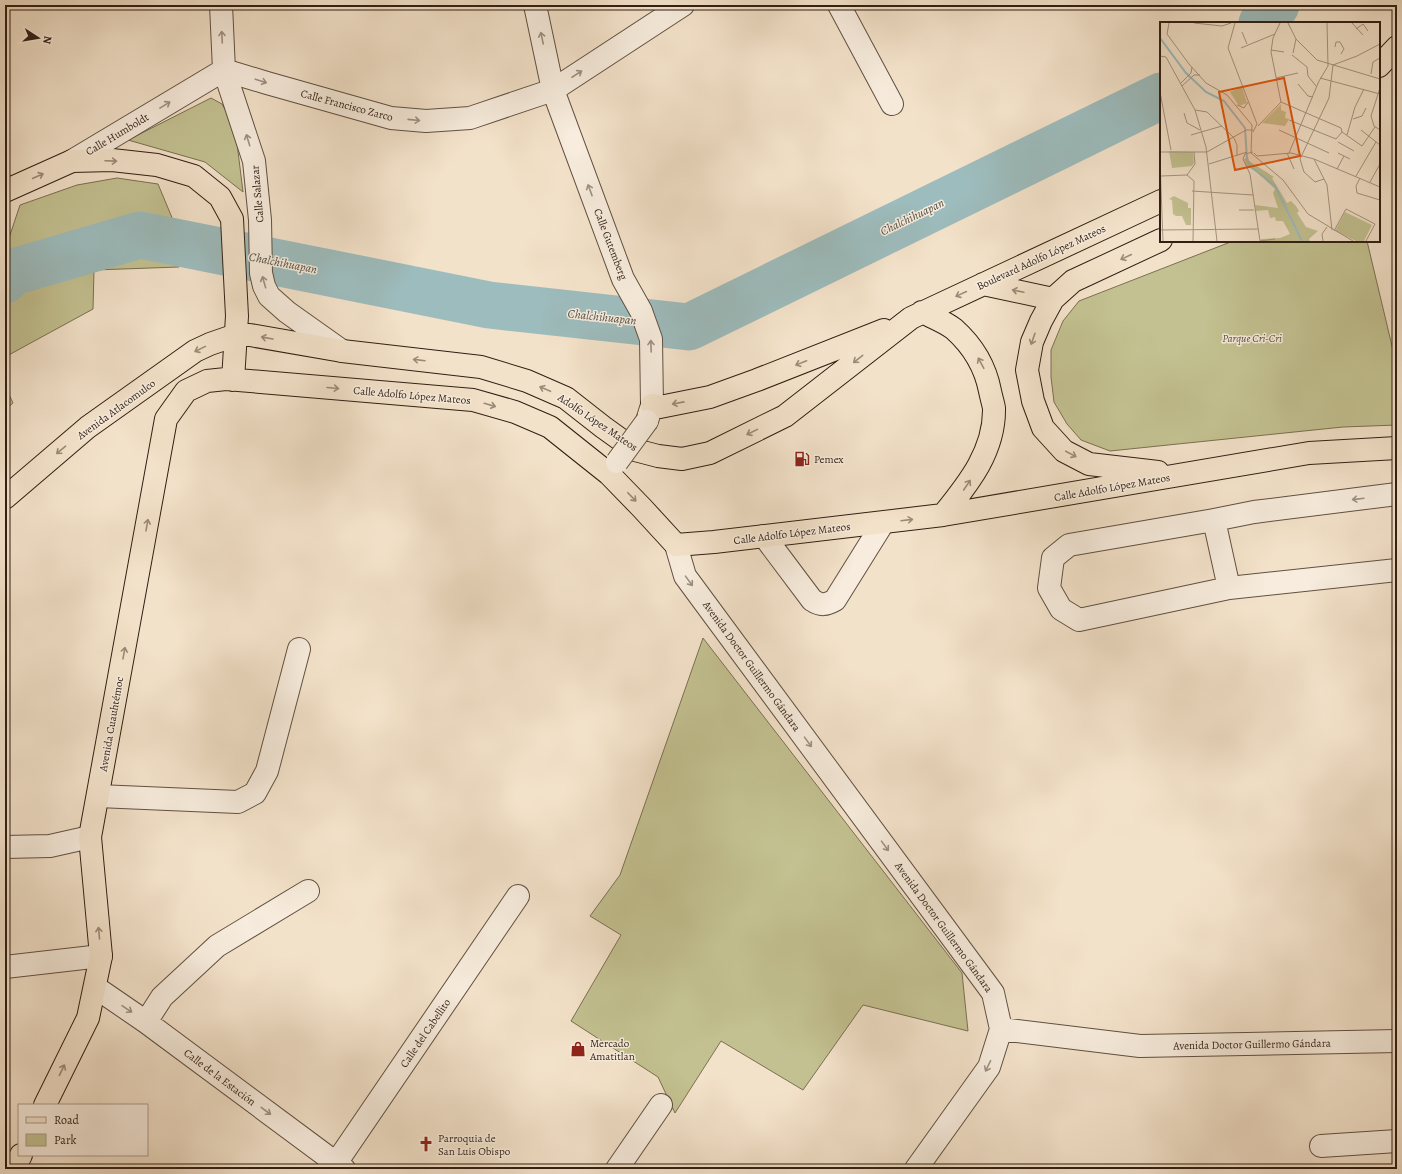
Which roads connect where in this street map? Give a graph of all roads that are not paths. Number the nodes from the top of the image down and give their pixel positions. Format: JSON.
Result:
{"nodes":[{"id":1,"x":221,"y":5,"type":"edge"},
{"id":2,"x":535,"y":5,"type":"edge"},
{"id":3,"x":683,"y":5,"type":"edge"},
{"id":4,"x":839,"y":5,"type":"edge"},
{"id":5,"x":1397,"y":47,"type":"edge"},
{"id":6,"x":1380,"y":65,"type":"edge"},
{"id":7,"x":224,"y":70,"type":"junction"},
{"id":8,"x":553,"y":90,"type":"junction"},
{"id":9,"x":892,"y":104,"type":"dead end"},
{"id":10,"x":72,"y":161,"type":"junction"},
{"id":11,"x":5,"y":191,"type":"edge"},
{"id":12,"x":1160,"y":201,"type":"edge"},
{"id":13,"x":1160,"y":240,"type":"edge"},
{"id":14,"x":983,"y":284,"type":"junction"},
{"id":15,"x":1053,"y":299,"type":"junction"},
{"id":16,"x":916,"y":315,"type":"junction"},
{"id":17,"x":237,"y":325,"type":"junction"},
{"id":18,"x":342,"y":351,"type":"junction"},
{"id":19,"x":233,"y":380,"type":"junction"},
{"id":20,"x":651,"y":404,"type":"junction"},
{"id":21,"x":1397,"y":448,"type":"edge"},
{"id":22,"x":613,"y":468,"type":"junction"},
{"id":23,"x":1182,"y":475,"type":"junction"},
{"id":24,"x":1397,"y":494,"type":"edge"},
{"id":25,"x":5,"y":498,"type":"edge"},
{"id":26,"x":943,"y":515,"type":"junction"},
{"id":27,"x":1214,"y":520,"type":"junction"},
{"id":28,"x":883,"y":523,"type":"junction"},
{"id":29,"x":764,"y":536,"type":"junction"},
{"id":30,"x":676,"y":545,"type":"junction"},
{"id":31,"x":1397,"y":570,"type":"edge"},
{"id":32,"x":1229,"y":588,"type":"junction"},
{"id":33,"x":299,"y":649,"type":"dead end"},
{"id":34,"x":98,"y":796,"type":"junction"},
{"id":35,"x":90,"y":837,"type":"junction"},
{"id":36,"x":5,"y":847,"type":"edge"},
{"id":37,"x":308,"y":891,"type":"dead end"},
{"id":38,"x":518,"y":896,"type":"dead end"},
{"id":39,"x":101,"y":956,"type":"junction"},
{"id":40,"x":5,"y":967,"type":"edge"},
{"id":41,"x":95,"y":987,"type":"junction"},
{"id":42,"x":146,"y":1022,"type":"junction"},
{"id":43,"x":1001,"y":1029,"type":"junction"},
{"id":44,"x":1397,"y":1041,"type":"edge"},
{"id":45,"x":45,"y":1104,"type":"edge"},
{"id":46,"x":661,"y":1105,"type":"dead end"},
{"id":47,"x":1397,"y":1140,"type":"edge"},
{"id":48,"x":1321,"y":1146,"type":"dead end"},
{"id":49,"x":20,"y":1156,"type":"edge"},
{"id":50,"x":337,"y":1167,"type":"edge"},
{"id":51,"x":14,"y":1169,"type":"edge"},
{"id":52,"x":616,"y":1169,"type":"edge"},
{"id":53,"x":916,"y":1169,"type":"edge"}],
"edges":[{"from":7,"to":1,"type":"street","name":"Calle Salazar","one_way":true},
{"from":8,"to":2,"type":"street","name":"Calle Gutemberg","one_way":true},
{"from":8,"to":3,"type":"street","name":"Calle Francisco Zarco","one_way":true},
{"from":4,"to":9,"type":"street"},
{"from":5,"to":6,"type":"main road"},
{"from":7,"to":8,"type":"street","name":"Calle Francisco Zarco","one_way":true},
{"from":10,"to":7,"type":"street","name":"Calle Humboldt","one_way":true},
{"from":18,"to":7,"type":"street","name":"Calle Salazar","one_way":true},
{"from":20,"to":8,"type":"street","name":"Calle Gutemberg","one_way":true},
{"from":11,"to":10,"type":"main road","name":"Calle Humboldt","one_way":true},
{"from":10,"to":17,"type":"main road","one_way":true},
{"from":12,"to":14,"type":"main road","name":"Boulevard Adolfo López Mateos"},
{"from":13,"to":15,"type":"main road","one_way":true},
{"from":15,"to":14,"type":"main road","one_way":true},
{"from":14,"to":16,"type":"main road","name":"Boulevard Adolfo López Mateos","one_way":true},
{"from":15,"to":23,"type":"main road","one_way":true},
{"from":16,"to":18,"type":"main road","name":"Adolfo López Mateos","one_way":true},
{"from":16,"to":20,"type":"main road","one_way":true},
{"from":26,"to":16,"type":"main road","one_way":true},
{"from":18,"to":17,"type":"main road","name":"Adolfo López Mateos","one_way":true},
{"from":17,"to":19,"type":"main road"},
{"from":17,"to":25,"type":"main road","name":"Avenida Atlacomulco","one_way":true},
{"from":19,"to":22,"type":"main road","name":"Calle Adolfo López Mateos","one_way":true},
{"from":34,"to":19,"type":"main road","name":"Avenida Cuauhtémoc","one_way":true},
{"from":20,"to":22,"type":"street","bridge":true},
{"from":21,"to":23,"type":"main road","name":"Calle Adolfo López Mateos"},
{"from":22,"to":30,"type":"main road","name":"Calle Adolfo López Mateos","one_way":true},
{"from":23,"to":26,"type":"main road","name":"Calle Adolfo López Mateos"},
{"from":24,"to":27,"type":"street","one_way":true},
{"from":28,"to":26,"type":"main road","name":"Calle Adolfo López Mateos","one_way":true},
{"from":27,"to":32,"type":"street"},
{"from":27,"to":32,"type":"street"},
{"from":28,"to":29,"type":"main road","name":"Calle Adolfo López Mateos"},
{"from":28,"to":29,"type":"street"},
{"from":29,"to":30,"type":"main road","name":"Calle Adolfo López Mateos"},
{"from":30,"to":43,"type":"street","name":"Avenida Doctor Guillermo Gándara","one_way":true},
{"from":31,"to":32,"type":"street"},
{"from":33,"to":34,"type":"street"},
{"from":34,"to":35,"type":"main road","name":"Avenida Cuauhtémoc"},
{"from":35,"to":36,"type":"street"},
{"from":39,"to":35,"type":"main road","name":"Avenida Cuauhtémoc","one_way":true},
{"from":37,"to":42,"type":"street"},
{"from":38,"to":50,"type":"street","name":"Calle del Cabellito"},
{"from":39,"to":40,"type":"street"},
{"from":39,"to":41,"type":"main road","name":"Avenida Cuauhtémoc"},
{"from":41,"to":42,"type":"street","name":"Calle de la Estación","one_way":true},
{"from":45,"to":41,"type":"main road","name":"Avenida Cuauhtémoc","one_way":true},
{"from":42,"to":50,"type":"street","name":"Calle de la Estación","one_way":true},
{"from":43,"to":44,"type":"street","name":"Avenida Doctor Guillermo Gándara"},
{"from":43,"to":53,"type":"street","one_way":true},
{"from":46,"to":52,"type":"street"},
{"from":47,"to":48,"type":"street"},
{"from":49,"to":51,"type":"main road"}]}
